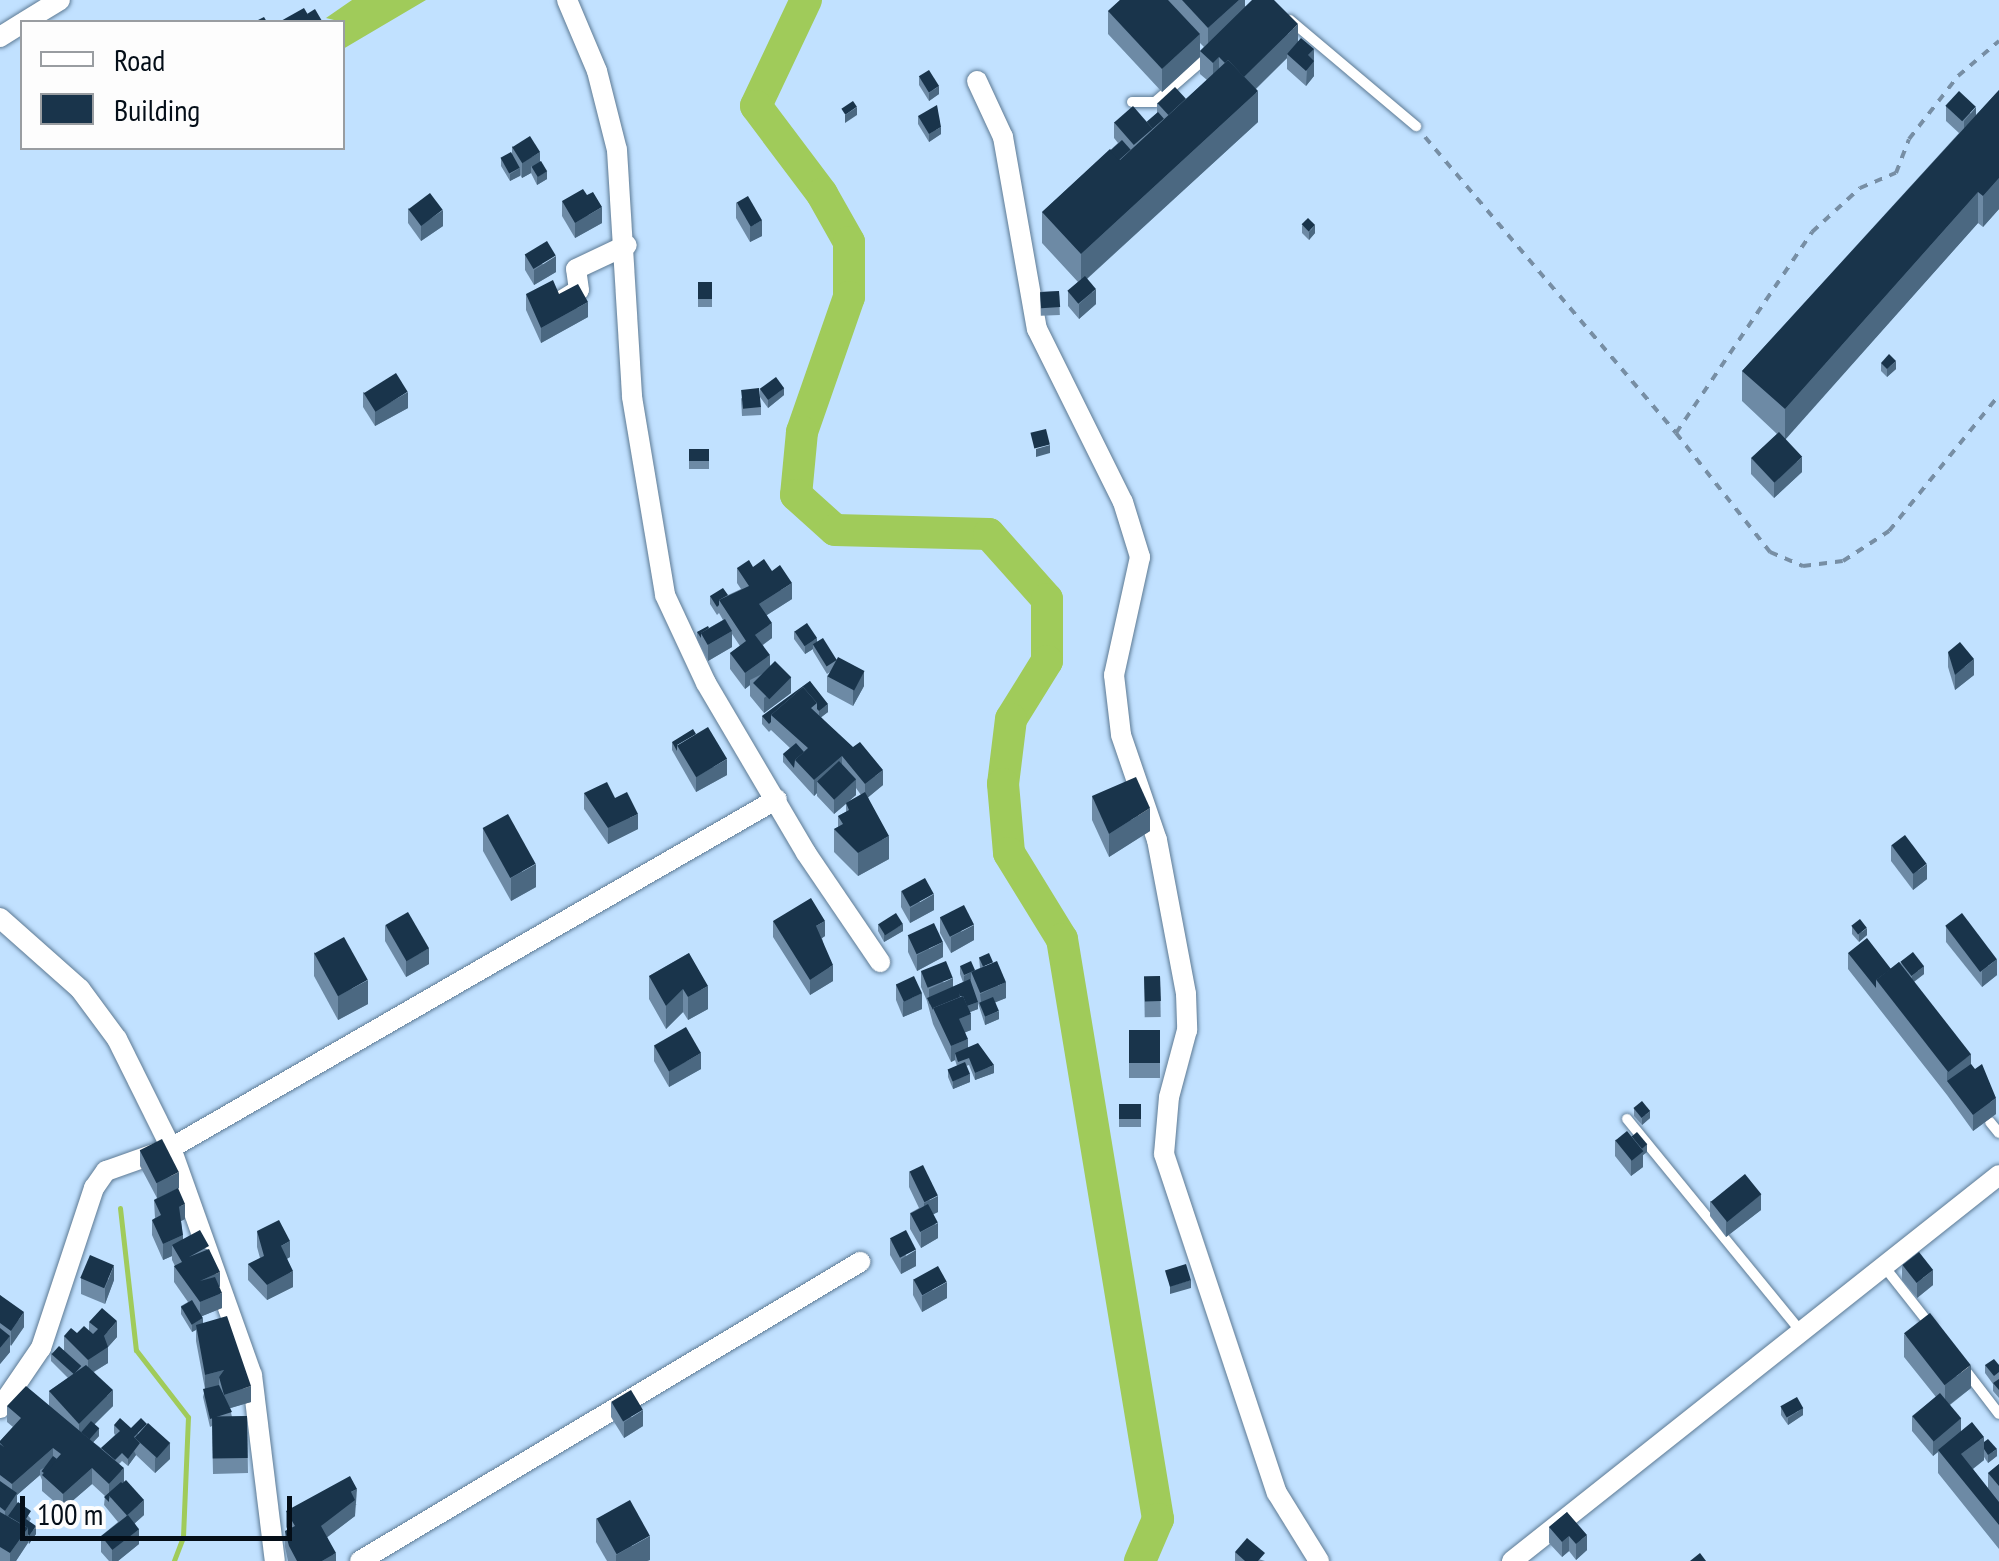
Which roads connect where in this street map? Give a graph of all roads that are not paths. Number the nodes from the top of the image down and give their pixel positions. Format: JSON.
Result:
{"nodes":[{"id":1,"x":60,"y":0,"type":"edge"},
{"id":2,"x":566,"y":0,"type":"edge"},
{"id":3,"x":1282,"y":13,"type":"edge"},
{"id":4,"x":28,"y":20,"type":"edge"},
{"id":5,"x":1225,"y":40,"type":"edge"},
{"id":6,"x":977,"y":81,"type":"dead end"},
{"id":7,"x":1132,"y":102,"type":"edge"},
{"id":8,"x":1416,"y":126,"type":"road end"},
{"id":9,"x":627,"y":245,"type":"junction"},
{"id":10,"x":559,"y":302,"type":"edge"},
{"id":11,"x":777,"y":799,"type":"junction"},
{"id":12,"x":0,"y":918,"type":"edge"},
{"id":13,"x":880,"y":962,"type":"dead end"},
{"id":14,"x":1626,"y":1120,"type":"dead end"},
{"id":15,"x":1990,"y":1122,"type":"dead end"},
{"id":16,"x":1999,"y":1133,"type":"edge"},
{"id":17,"x":171,"y":1148,"type":"junction"},
{"id":18,"x":1999,"y":1174,"type":"edge"},
{"id":19,"x":860,"y":1262,"type":"dead end"},
{"id":20,"x":1883,"y":1264,"type":"junction"},
{"id":21,"x":1799,"y":1329,"type":"junction"},
{"id":22,"x":1941,"y":1339,"type":"edge"},
{"id":23,"x":1952,"y":1354,"type":"edge"},
{"id":24,"x":0,"y":1408,"type":"edge"},
{"id":25,"x":1999,"y":1414,"type":"edge"},
{"id":26,"x":1520,"y":1559,"type":"edge"},
{"id":27,"x":275,"y":1561,"type":"edge"},
{"id":28,"x":360,"y":1561,"type":"edge"},
{"id":29,"x":1319,"y":1561,"type":"edge"}],
"edges":[{"from":1,"to":4,"type":"street"},
{"from":2,"to":9,"type":"street"},
{"from":3,"to":8,"type":"lane"},
{"from":5,"to":7,"type":"lane"},
{"from":6,"to":29,"type":"street"},
{"from":9,"to":10,"type":"street"},
{"from":9,"to":11,"type":"street"},
{"from":11,"to":13,"type":"street"},
{"from":11,"to":17,"type":"street"},
{"from":12,"to":17,"type":"street"},
{"from":14,"to":21,"type":"lane"},
{"from":15,"to":16,"type":"lane"},
{"from":17,"to":24,"type":"street"},
{"from":17,"to":27,"type":"street"},
{"from":18,"to":20,"type":"street"},
{"from":19,"to":28,"type":"street"},
{"from":20,"to":21,"type":"street"},
{"from":20,"to":22,"type":"lane"},
{"from":21,"to":26,"type":"street"},
{"from":23,"to":25,"type":"lane"}]}
